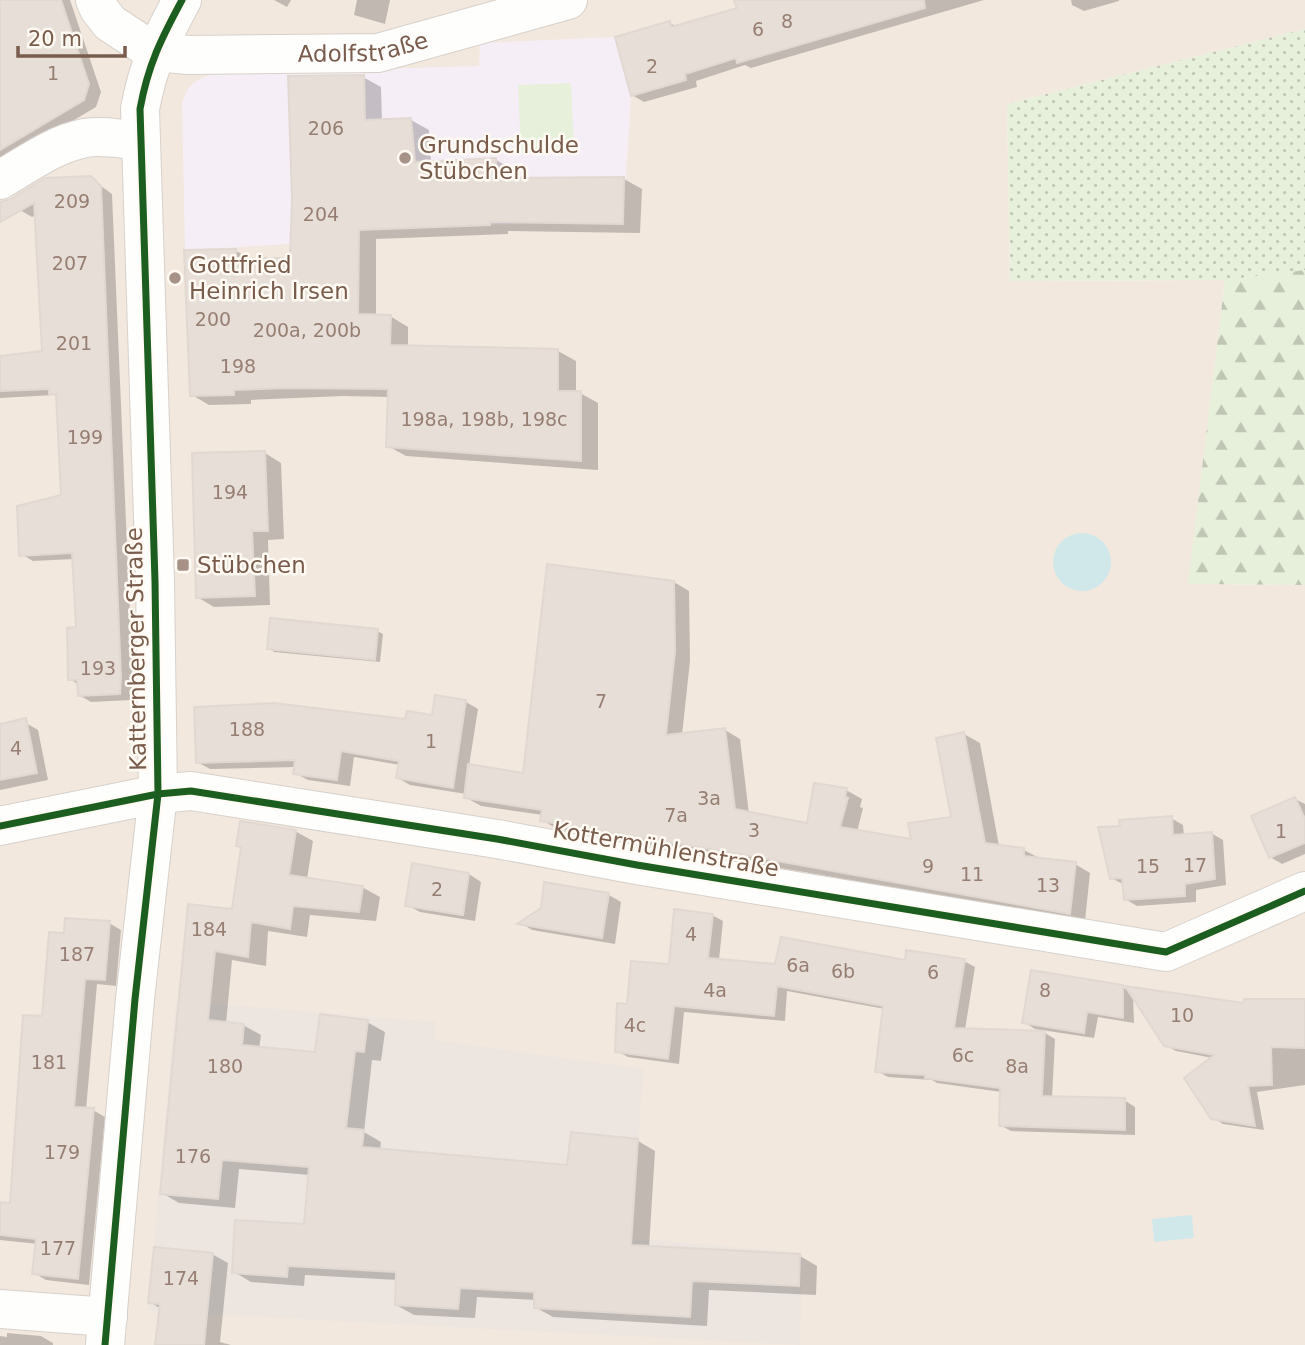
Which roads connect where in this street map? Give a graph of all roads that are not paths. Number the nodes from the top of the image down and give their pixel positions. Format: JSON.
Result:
{"nodes":[{"id":1,"x":95,"y":0,"type":"edge"},
{"id":2,"x":182,"y":0,"type":"edge"},
{"id":3,"x":568,"y":0,"type":"edge"},
{"id":4,"x":154,"y":52,"type":"junction"},
{"id":5,"x":140,"y":141,"type":"junction"},
{"id":6,"x":0,"y":180,"type":"edge"},
{"id":7,"x":158,"y":794,"type":"junction"},
{"id":8,"x":0,"y":826,"type":"edge"},
{"id":9,"x":1305,"y":891,"type":"edge"},
{"id":10,"x":0,"y":1309,"type":"edge"},
{"id":11,"x":106,"y":1331,"type":"edge"}],
"edges":[{"from":1,"to":4,"type":"street"},
{"from":2,"to":4,"type":"street","name":"Katternberger Straße"},
{"from":3,"to":4,"type":"street","name":"Adolfstraße"},
{"from":4,"to":5,"type":"street","name":"Katternberger Straße"},
{"from":5,"to":6,"type":"street"},
{"from":5,"to":7,"type":"street","name":"Katternberger Straße"},
{"from":7,"to":8,"type":"street","name":"Kottermühlenstraße"},
{"from":7,"to":9,"type":"street","name":"Kottermühlenstraße"},
{"from":7,"to":11,"type":"street","name":"Katternberger Straße"},
{"from":10,"to":11,"type":"street"}]}
